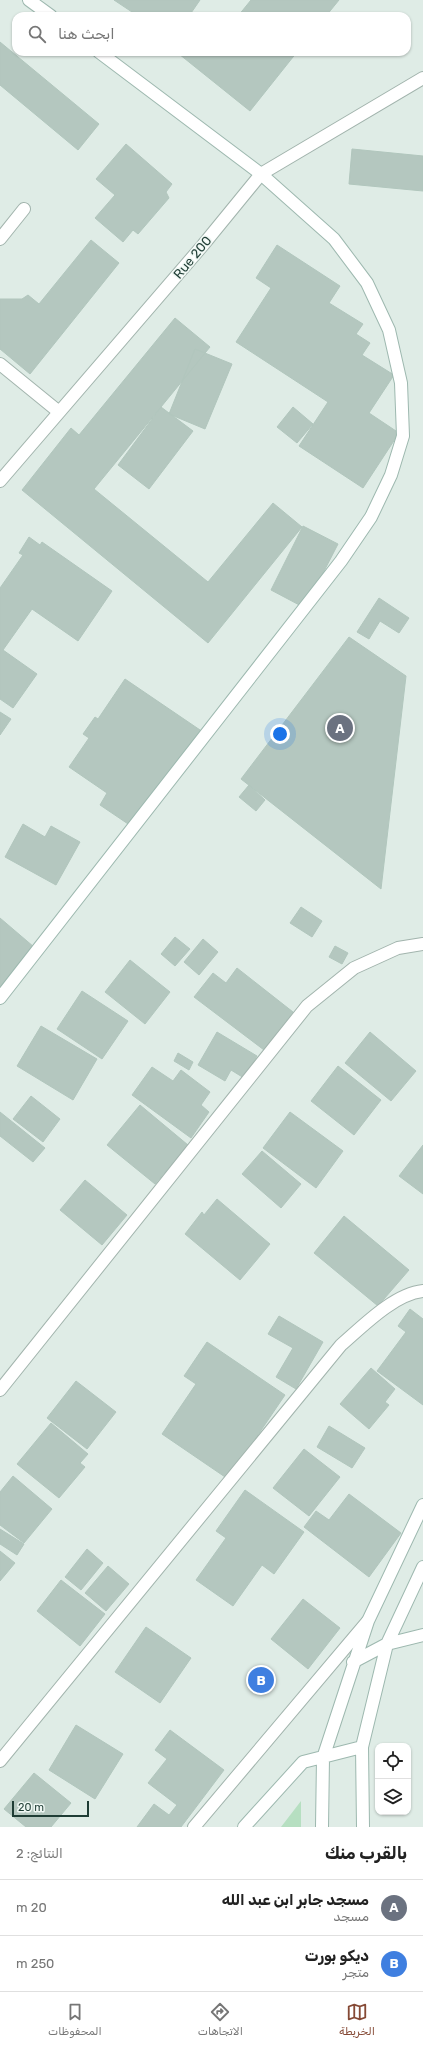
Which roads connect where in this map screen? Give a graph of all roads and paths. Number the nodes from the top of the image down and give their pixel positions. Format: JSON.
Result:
{"nodes":[{"id":1,"x":29,"y":0,"type":"edge"},
{"id":2,"x":46,"y":12,"type":"edge"},
{"id":3,"x":104,"y":56,"type":"edge"},
{"id":4,"x":423,"y":78,"type":"edge"},
{"id":5,"x":261,"y":174,"type":"junction"},
{"id":6,"x":24,"y":209,"type":"dead end"},
{"id":7,"x":0,"y":239,"type":"edge"},
{"id":8,"x":0,"y":364,"type":"edge"},
{"id":9,"x":59,"y":412,"type":"junction"},
{"id":10,"x":0,"y":481,"type":"edge"},
{"id":11,"x":423,"y":944,"type":"edge"},
{"id":12,"x":0,"y":998,"type":"edge"},
{"id":13,"x":423,"y":1291,"type":"edge"},
{"id":14,"x":0,"y":1390,"type":"edge"},
{"id":15,"x":423,"y":1505,"type":"edge"},
{"id":16,"x":423,"y":1567,"type":"edge"},
{"id":17,"x":368,"y":1621,"type":"junction"},
{"id":18,"x":423,"y":1635,"type":"edge"},
{"id":19,"x":387,"y":1644,"type":"junction"},
{"id":20,"x":353,"y":1662,"type":"junction"},
{"id":21,"x":362,"y":1747,"type":"junction"},
{"id":22,"x":323,"y":1758,"type":"junction"},
{"id":23,"x":0,"y":1761,"type":"edge"},
{"id":24,"x":194,"y":1827,"type":"edge"},
{"id":25,"x":244,"y":1827,"type":"edge"},
{"id":26,"x":322,"y":1827,"type":"edge"},
{"id":27,"x":363,"y":1827,"type":"edge"}],
"edges":[{"from":1,"to":2,"type":"street"},
{"from":3,"to":5,"type":"street"},
{"from":4,"to":5,"type":"street","name":"Rue 200"},
{"from":5,"to":9,"type":"street","name":"Rue 200"},
{"from":5,"to":12,"type":"street"},
{"from":6,"to":7,"type":"street"},
{"from":8,"to":9,"type":"street"},
{"from":9,"to":10,"type":"street","name":"Rue 200"},
{"from":11,"to":14,"type":"street"},
{"from":13,"to":23,"type":"street"},
{"from":15,"to":17,"type":"street"},
{"from":16,"to":19,"type":"street"},
{"from":17,"to":20,"type":"street"},
{"from":17,"to":24,"type":"street"},
{"from":18,"to":19,"type":"street"},
{"from":19,"to":20,"type":"street"},
{"from":19,"to":21,"type":"street"},
{"from":20,"to":22,"type":"street"},
{"from":21,"to":22,"type":"street"},
{"from":21,"to":27,"type":"street"},
{"from":22,"to":25,"type":"street"},
{"from":22,"to":26,"type":"street"}]}
